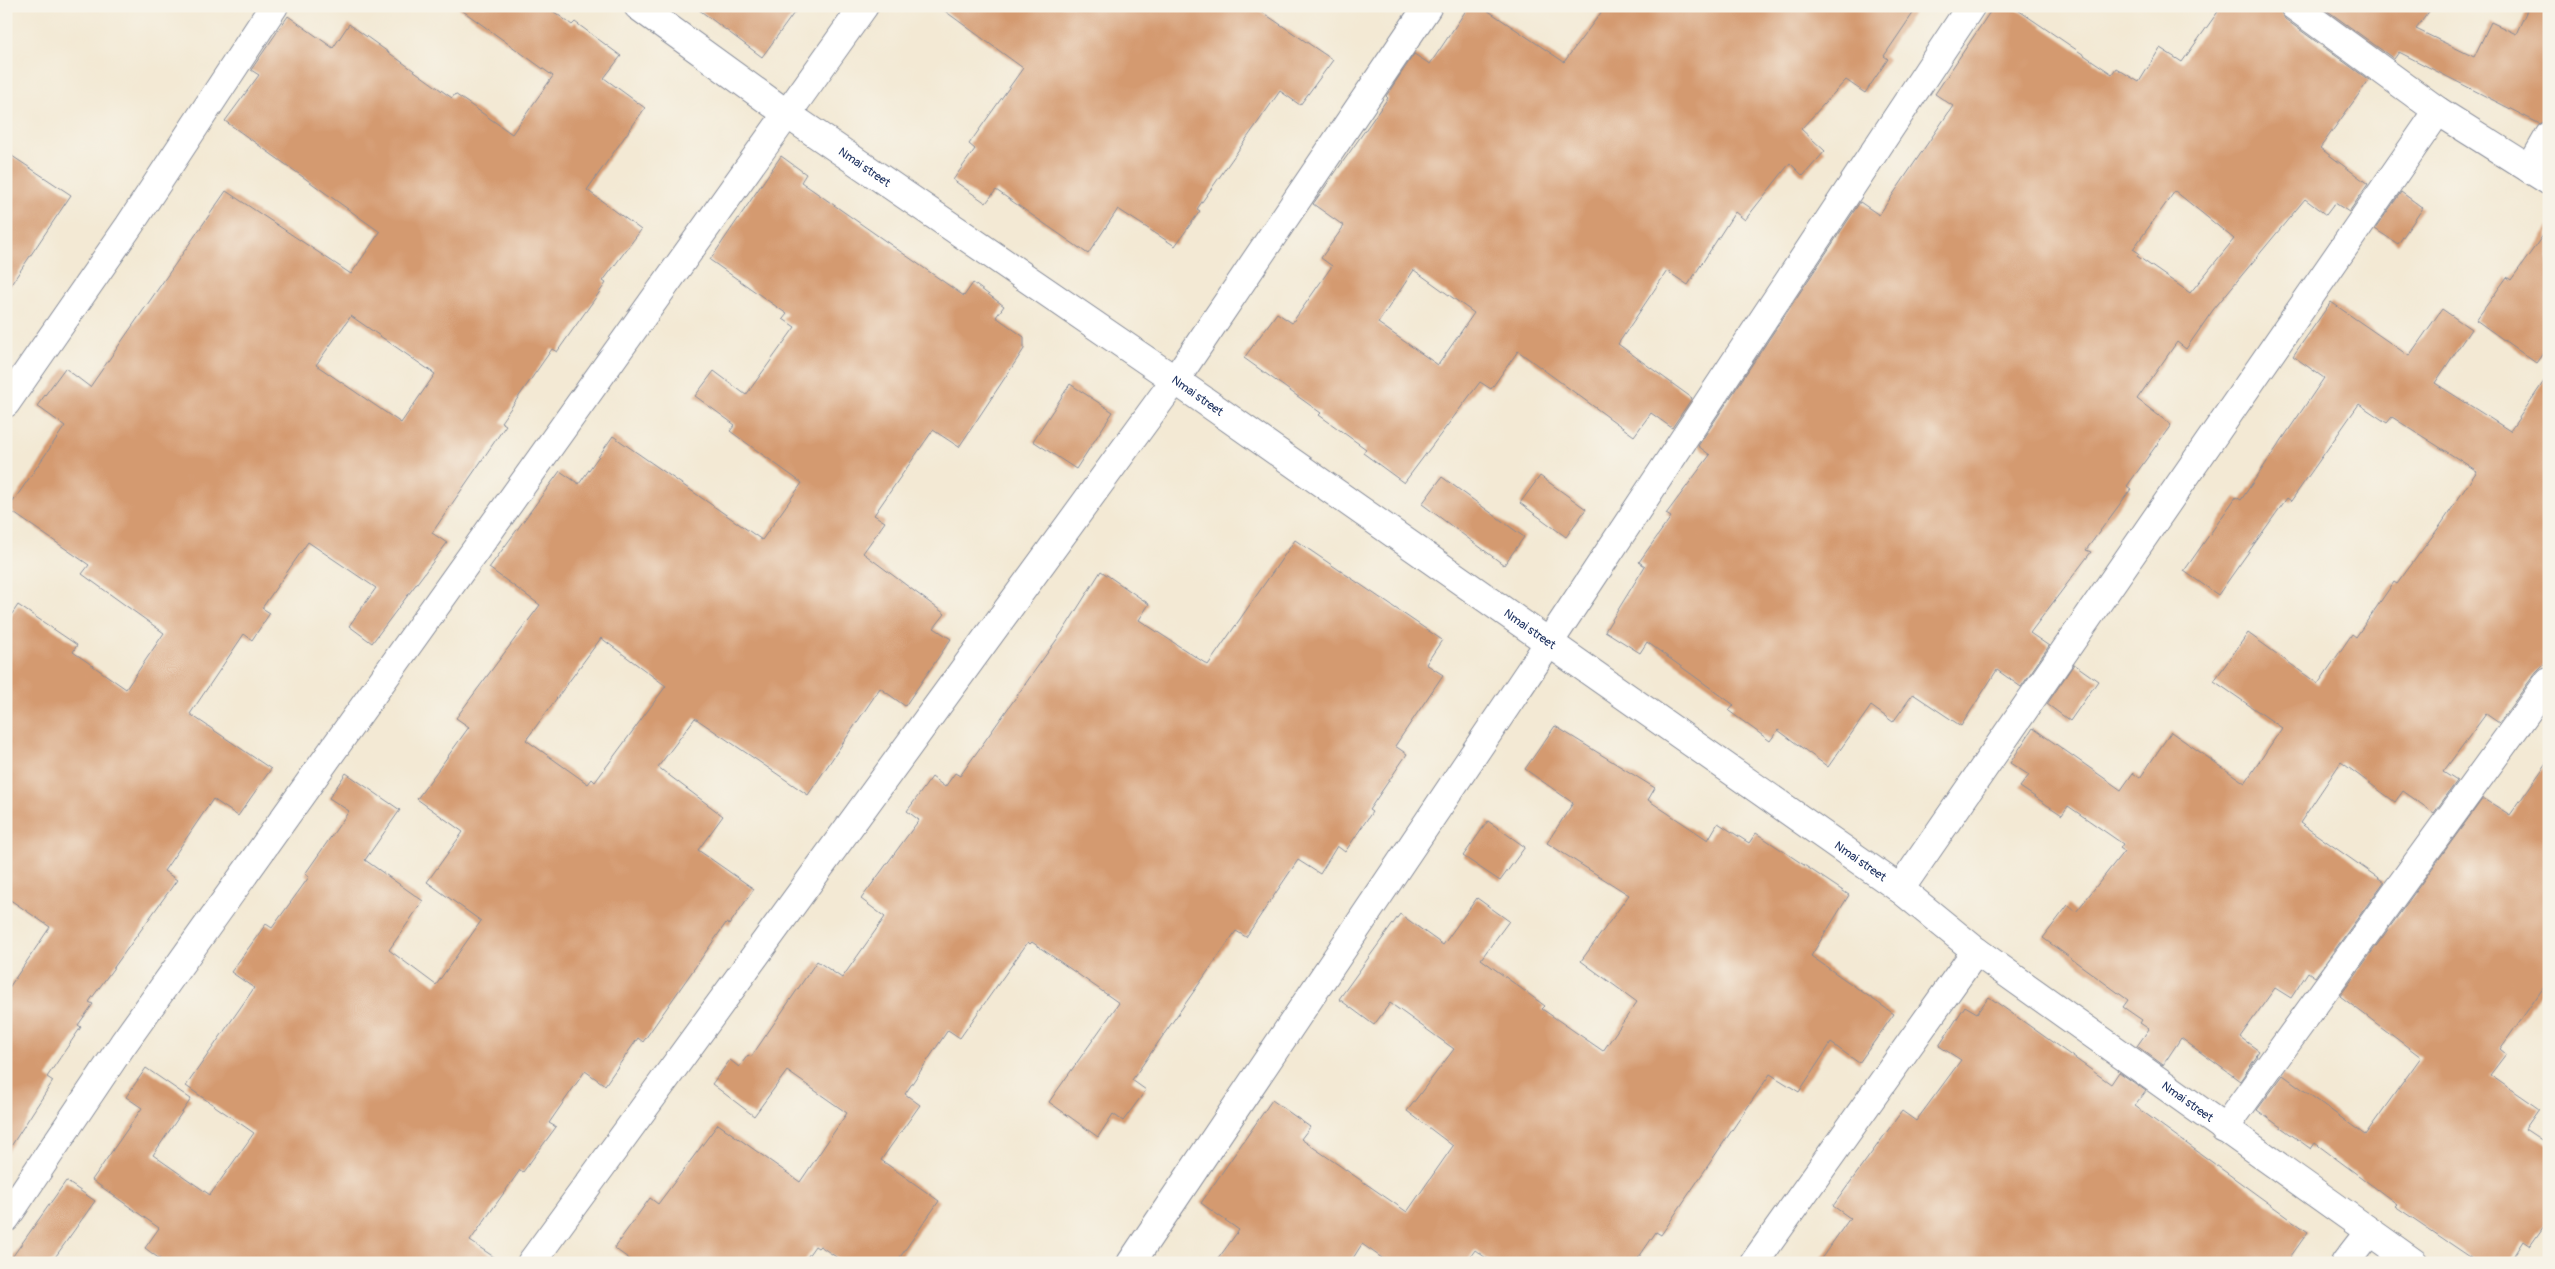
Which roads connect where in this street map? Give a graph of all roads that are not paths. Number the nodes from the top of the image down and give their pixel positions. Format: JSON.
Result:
{"nodes":[{"id":1,"x":274,"y":6,"type":"edge"},
{"id":2,"x":638,"y":6,"type":"edge"},
{"id":3,"x":864,"y":6,"type":"edge"},
{"id":4,"x":1428,"y":6,"type":"edge"},
{"id":5,"x":1971,"y":6,"type":"edge"},
{"id":6,"x":2294,"y":6,"type":"edge"},
{"id":7,"x":2438,"y":111,"type":"junction"},
{"id":8,"x":787,"y":114,"type":"junction"},
{"id":9,"x":2549,"y":136,"type":"edge"},
{"id":10,"x":2540,"y":175,"type":"edge"},
{"id":11,"x":1175,"y":380,"type":"junction"},
{"id":12,"x":6,"y":403,"type":"edge"},
{"id":13,"x":1548,"y":644,"type":"junction"},
{"id":14,"x":2549,"y":681,"type":"edge"},
{"id":15,"x":1900,"y":889,"type":"junction"},
{"id":16,"x":1976,"y":951,"type":"junction"},
{"id":17,"x":2224,"y":1129,"type":"junction"},
{"id":18,"x":6,"y":1218,"type":"edge"},
{"id":19,"x":2369,"y":1232,"type":"junction"},
{"id":20,"x":531,"y":1263,"type":"edge"},
{"id":21,"x":1131,"y":1263,"type":"edge"},
{"id":22,"x":1754,"y":1263,"type":"edge"},
{"id":23,"x":2345,"y":1263,"type":"edge"},
{"id":24,"x":2414,"y":1263,"type":"edge"}],
"edges":[{"from":1,"to":12,"type":"street"},
{"from":2,"to":8,"type":"street","name":"Nmai street"},
{"from":3,"to":8,"type":"street"},
{"from":4,"to":11,"type":"street"},
{"from":5,"to":13,"type":"street"},
{"from":6,"to":7,"type":"street"},
{"from":7,"to":10,"type":"street"},
{"from":7,"to":15,"type":"street"},
{"from":8,"to":11,"type":"street","name":"Nmai street"},
{"from":8,"to":18,"type":"street"},
{"from":9,"to":10,"type":"street"},
{"from":11,"to":13,"type":"street","name":"Nmai street"},
{"from":11,"to":20,"type":"street"},
{"from":13,"to":15,"type":"street","name":"Nmai street"},
{"from":13,"to":21,"type":"street"},
{"from":14,"to":17,"type":"street"},
{"from":15,"to":16,"type":"street","name":"Nmai street"},
{"from":16,"to":17,"type":"street","name":"Nmai street"},
{"from":16,"to":22,"type":"street"},
{"from":17,"to":19,"type":"street","name":"Nmai street"},
{"from":19,"to":23,"type":"street"},
{"from":19,"to":24,"type":"street","name":"Nmai street"}]}
